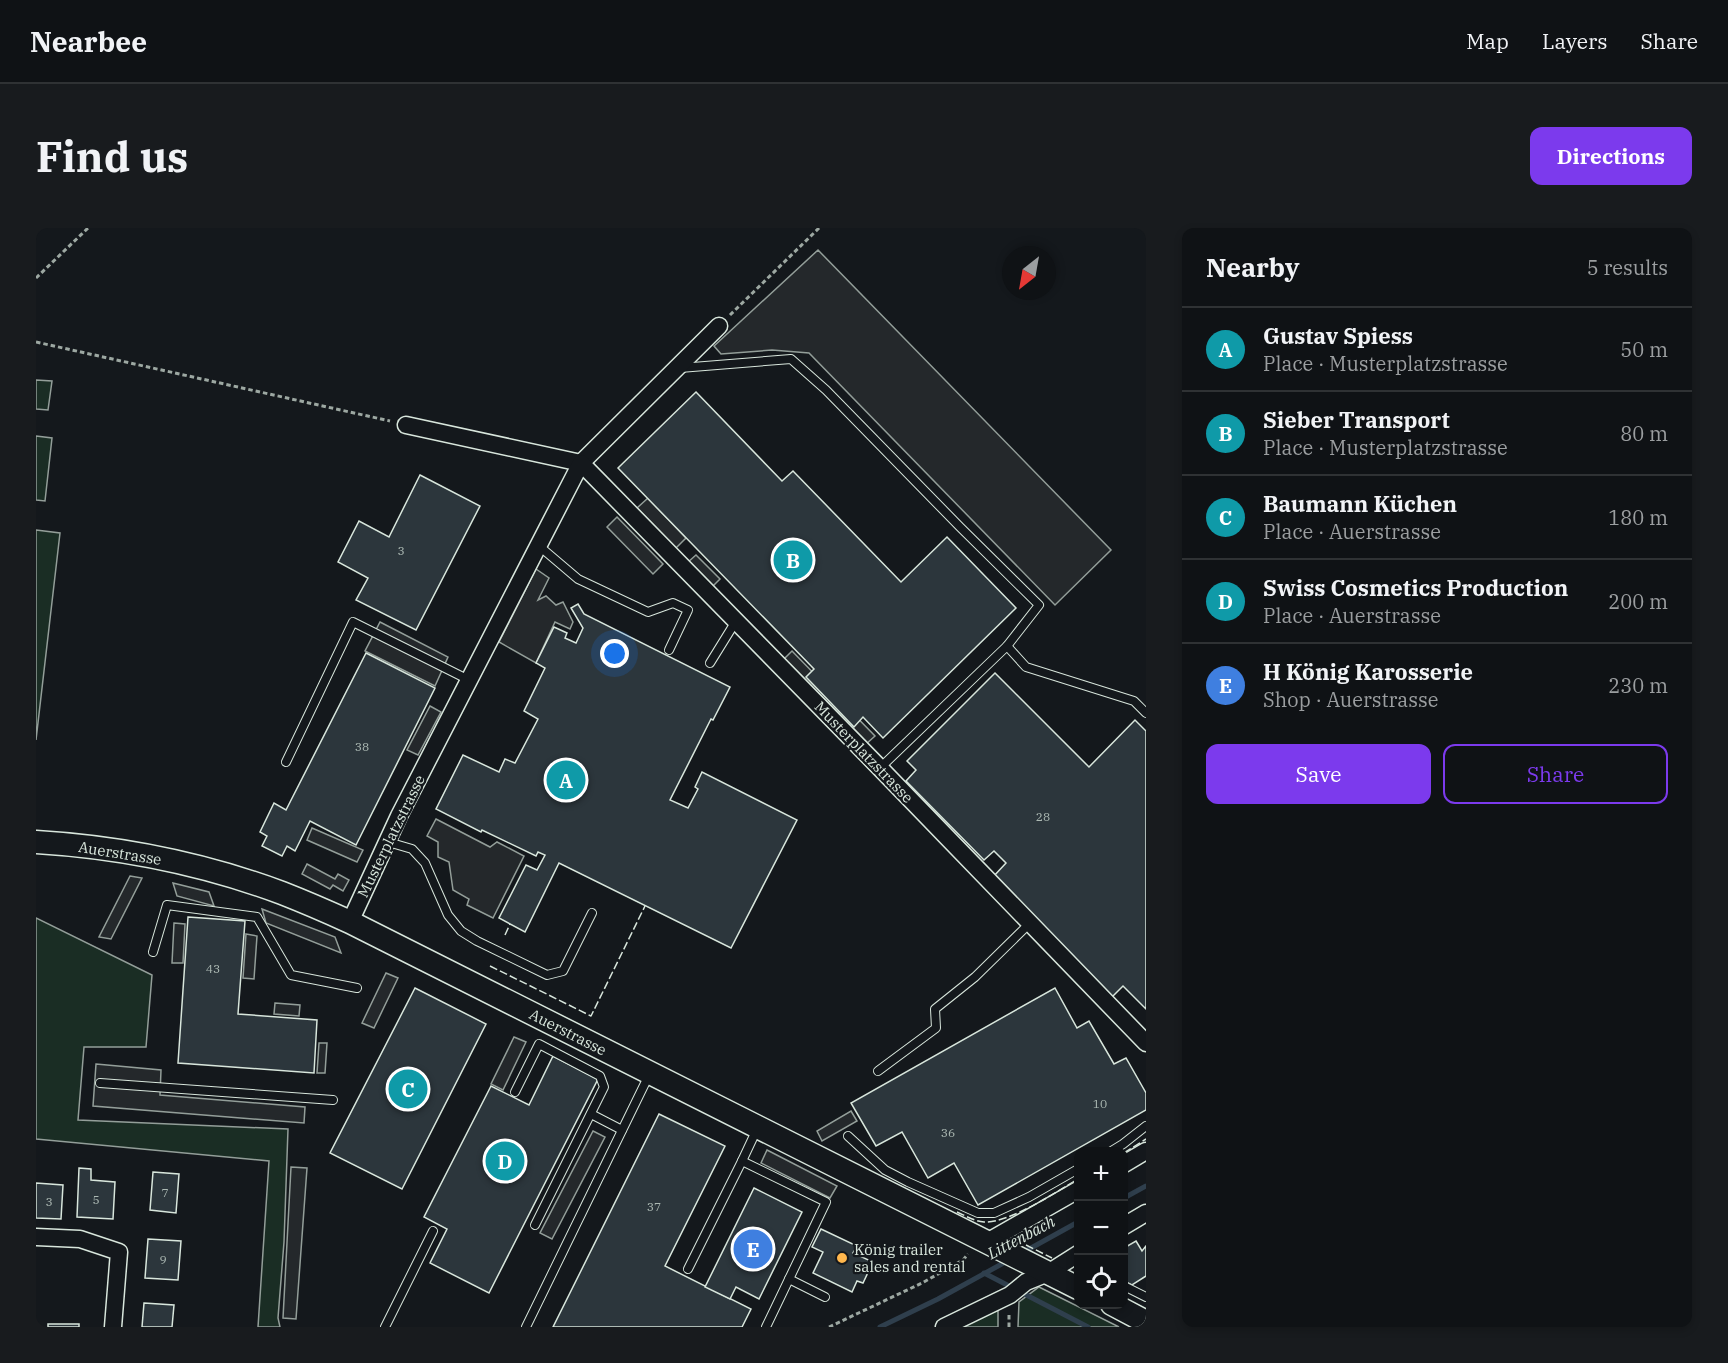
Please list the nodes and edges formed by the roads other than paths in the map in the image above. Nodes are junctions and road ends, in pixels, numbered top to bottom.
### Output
1 (719, 326) road end
2 (676, 369) junction
3 (406, 424) road end
4 (581, 463) junction
5 (538, 545) junction
6 (736, 621) junction
7 (1007, 646) junction
8 (669, 650) dead end
9 (710, 663) dead end
10 (469, 680) junction
11 (1146, 713) edge
12 (286, 762) dead end
13 (880, 768) junction
14 (36, 842) edge
15 (387, 842) junction
16 (592, 913) dead end
17 (350, 922) junction
18 (1030, 923) junction
19 (153, 952) dead end
20 (357, 988) dead end
21 (1146, 1043) edge
22 (878, 1071) dead end
23 (650, 1073) junction
24 (100, 1083) dead end
25 (514, 1092) dead end
26 (333, 1100) dead end
27 (591, 1114) junction
28 (1146, 1126) edge
29 (758, 1127) junction
30 (622, 1130) junction
31 (848, 1136) dead end
32 (1118, 1147) edge
33 (1146, 1151) edge
34 (742, 1161) junction
35 (1128, 1162) edge
36 (1074, 1171) edge
37 (896, 1186) junction
38 (1074, 1193) edge
39 (1145, 1215) edge
40 (535, 1225) dead end
41 (1128, 1225) edge
42 (433, 1231) dead end
43 (36, 1237) edge
44 (995, 1246) junction
45 (1076, 1255) edge
46 (688, 1269) dead end
47 (1035, 1273) junction
48 (789, 1279) junction
49 (1074, 1287) edge
50 (1128, 1288) edge
51 (825, 1297) dead end
52 (1146, 1298) edge
53 (1120, 1309) edge
54 (1146, 1322) edge
55 (113, 1327) edge
56 (385, 1327) edge
57 (526, 1327) edge
58 (766, 1327) edge
59 (944, 1327) edge

1 - 2 street
2 - 4 street
2 - 7 lane
3 - 4 street
4 - 5 street, Musterplatzstrasse
4 - 6 street, Musterplatzstrasse
5 - 8 lane
5 - 10 street, Musterplatzstrasse
6 - 9 lane
6 - 13 street, Musterplatzstrasse
7 - 11 lane
7 - 13 lane
10 - 12 lane
10 - 15 street, Musterplatzstrasse
13 - 18 street, Musterplatzstrasse
14 - 17 main road, Auerstrasse
15 - 16 lane
15 - 17 street, Musterplatzstrasse
17 - 23 main road, Auerstrasse
18 - 21 street, Musterplatzstrasse
18 - 22 lane
19 - 20 lane
23 - 29 main road, Auerstrasse
23 - 30 lane
24 - 26 lane
25 - 27 lane
27 - 30 lane
27 - 40 lane
28 - 32 lane
29 - 34 lane
29 - 37 main road, Auerstrasse
30 - 57 lane
31 - 37 lane
33 - 35 street
34 - 46 lane
34 - 48 lane
36 - 37 lane
37 - 44 main road, Auerstrasse
38 - 44 street
39 - 41 street
42 - 56 lane
43 - 55 street
44 - 47 main road, Auerstrasse
45 - 47 street
47 - 49 main road, Auerstrasse
47 - 59 street
48 - 51 lane
48 - 58 lane
50 - 52 lane
53 - 54 main road

